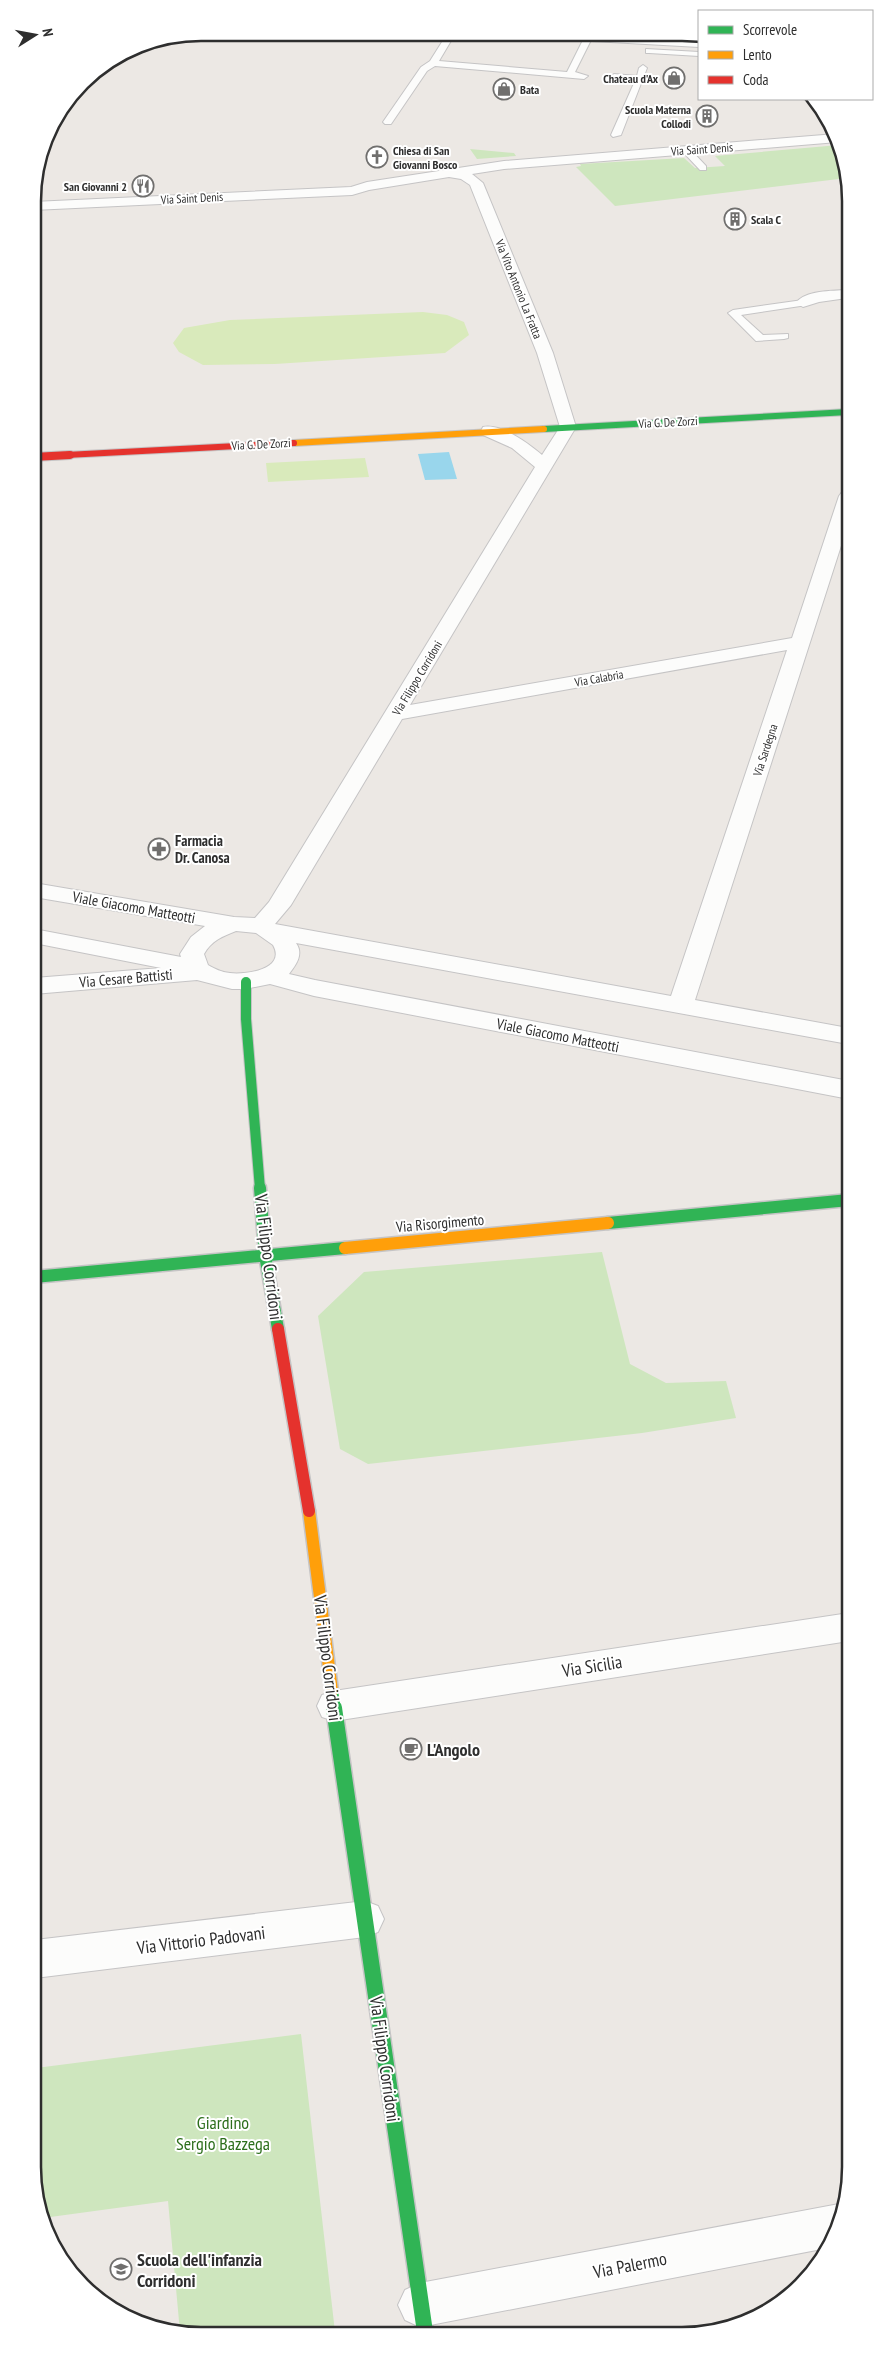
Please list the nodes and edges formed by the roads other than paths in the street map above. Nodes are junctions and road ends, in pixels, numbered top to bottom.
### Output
1 (447, 41) edge
2 (587, 41) edge
3 (654, 41) edge
4 (698, 44) edge
5 (698, 54) edge
6 (433, 63) junction
7 (570, 75) junction
8 (584, 76) dead end
9 (614, 77) dead end
10 (640, 79) junction
11 (388, 122) dead end
12 (616, 135) dead end
13 (828, 139) edge
14 (686, 150) junction
15 (703, 168) dead end
16 (446, 173) junction
17 (476, 183) junction
18 (460, 187) dead end
19 (426, 190) dead end
20 (352, 191) junction
21 (42, 206) edge
22 (842, 295) edge
23 (803, 303) joint
24 (784, 336) dead end
25 (842, 413) edge
26 (568, 427) junction
27 (489, 431) junction
28 (42, 456) edge
29 (544, 466) junction
30 (842, 515) edge
31 (801, 642) junction
32 (396, 714) junction
33 (42, 891) edge
34 (234, 924) junction
35 (269, 929) junction
36 (42, 937) edge
37 (71, 943) junction
38 (198, 969) junction
39 (258, 979) junction
40 (43, 986) edge
41 (681, 1004) junction
42 (842, 1035) edge
43 (842, 1089) edge
44 (841, 1201) edge
45 (265, 1255) junction
46 (41, 1276) edge
47 (841, 1628) edge
48 (334, 1706) junction
49 (366, 1919) junction
50 (41, 1958) edge
51 (830, 2227) edge
52 (423, 2319) edge

1 - 6 lane
2 - 7 lane
3 - 4 street
3 - 5 lane
3 - 10 lane
6 - 7 lane
6 - 11 lane
7 - 8 lane
9 - 10 lane
10 - 12 lane
13 - 14 street, Via Saint Denis
14 - 15 lane
14 - 16 street, Via Saint Denis
16 - 17 street
16 - 20 street, Via Saint Denis
17 - 18 street
17 - 26 street, Via Vito Antonio La Fratta
19 - 20 street
20 - 21 street, Via Saint Denis
22 - 23 street
23 - 24 lane
25 - 26 street, Via G. De Zorzi
26 - 27 street, Via G. De Zorzi
26 - 29 street, Via Filippo Corridoni
27 - 28 street, Via G. De Zorzi
27 - 29 street, Via G. De Zorzi
29 - 32 street, Via Filippo Corridoni
30 - 31 street, Via Sardegna
31 - 32 street, Via Calabria
31 - 41 street, Via Sardegna
32 - 35 street, Via Filippo Corridoni
33 - 34 street, Viale Giacomo Matteotti
34 - 35 street
34 - 38 street
35 - 39 street
35 - 41 street
36 - 37 street
37 - 38 street
37 - 40 street, Via Cesare Battisti
38 - 39 street
38 - 40 street, Via Cesare Battisti
39 - 43 street, Viale Giacomo Matteotti
39 - 45 street, Via Filippo Corridoni
41 - 42 street
44 - 45 street, Via Risorgimento
45 - 46 street, Via Risorgimento
45 - 48 street, Via Filippo Corridoni
47 - 48 street, Via Sicilia
48 - 49 street, Via Filippo Corridoni
49 - 50 street, Via Vittorio Padovani
49 - 52 street, Via Filippo Corridoni
51 - 52 street, Via Palermo

